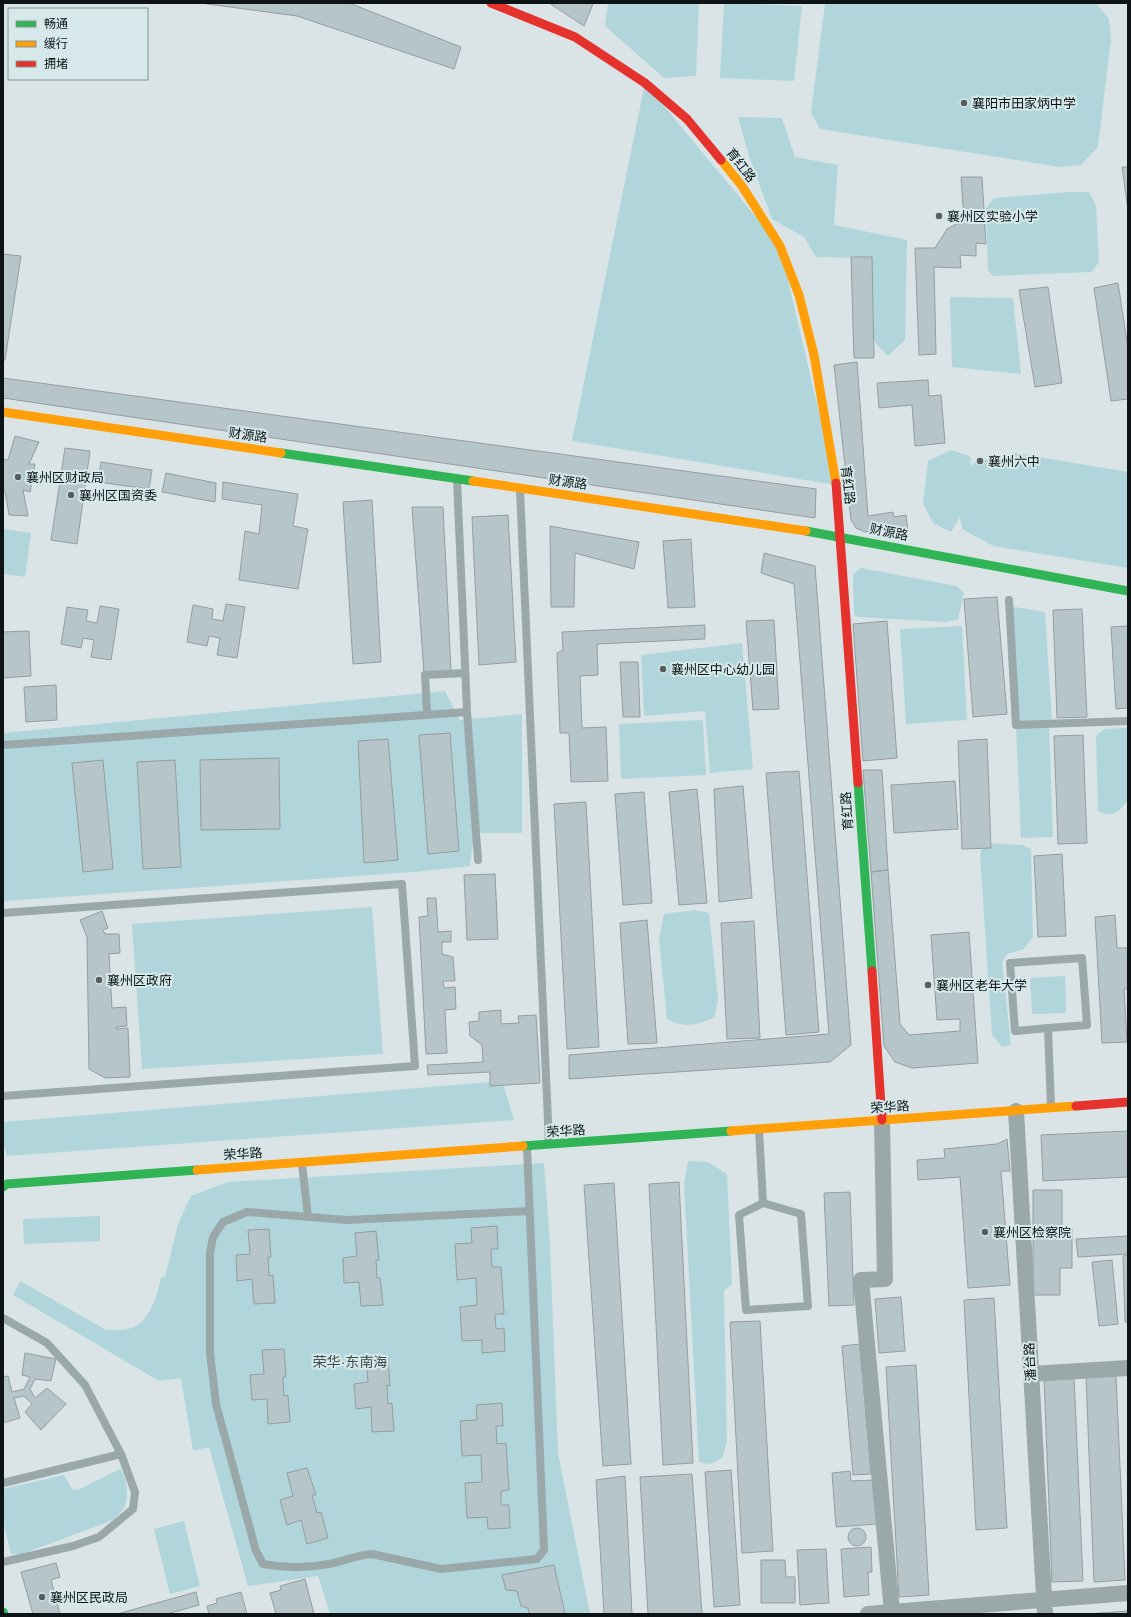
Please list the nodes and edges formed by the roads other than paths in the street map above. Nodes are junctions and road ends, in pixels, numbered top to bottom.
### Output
1 (491, 3) edge
2 (3, 412) edge
3 (457, 479) junction
4 (520, 488) junction
5 (841, 536) junction
6 (1128, 591) edge
7 (1009, 600) dead end
8 (465, 673) junction
9 (467, 712) junction
10 (427, 714) junction
11 (1128, 720) edge
12 (3, 745) edge
13 (478, 860) dead end
14 (3, 913) edge
15 (1048, 1028) junction
16 (3, 1096) edge
17 (1128, 1102) edge
18 (1051, 1108) junction
19 (1016, 1111) junction
20 (882, 1120) junction
21 (759, 1129) junction
22 (549, 1145) junction
23 (527, 1146) junction
24 (302, 1163) junction
25 (4, 1185) edge
26 (763, 1203) junction
27 (529, 1211) junction
28 (308, 1217) junction
29 (3, 1318) edge
30 (1128, 1368) edge
31 (1031, 1374) junction
32 (121, 1454) junction
33 (3, 1483) edge
34 (3, 1562) edge
35 (1128, 1593) edge
36 (1044, 1606) edge
37 (892, 1613) edge
38 (868, 1614) edge

1 - 5 street, 育红路
2 - 3 street, 财源路
3 - 4 street, 财源路
3 - 8 lane
4 - 5 street, 财源路
4 - 22 lane
5 - 6 street, 财源路
5 - 20 street, 育红路
7 - 11 lane
8 - 9 lane
8 - 10 lane
9 - 10 lane
9 - 13 lane
10 - 12 lane
14 - 16 lane
15 - 15 lane
15 - 18 lane
17 - 18 street, 荣华路
18 - 19 street, 荣华路
19 - 20 street, 荣华路
19 - 31 street, 潘台路
20 - 21 street, 荣华路
20 - 37 street
21 - 22 street, 荣华路
21 - 26 lane
22 - 23 street, 荣华路
23 - 24 street, 荣华路
23 - 27 lane
24 - 25 street, 荣华路
24 - 28 lane
26 - 26 lane
27 - 28 lane
27 - 28 lane
29 - 32 lane
30 - 31 street
31 - 36 street, 潘台路
32 - 33 lane
32 - 34 lane
35 - 36 street
36 - 37 street
37 - 38 street

